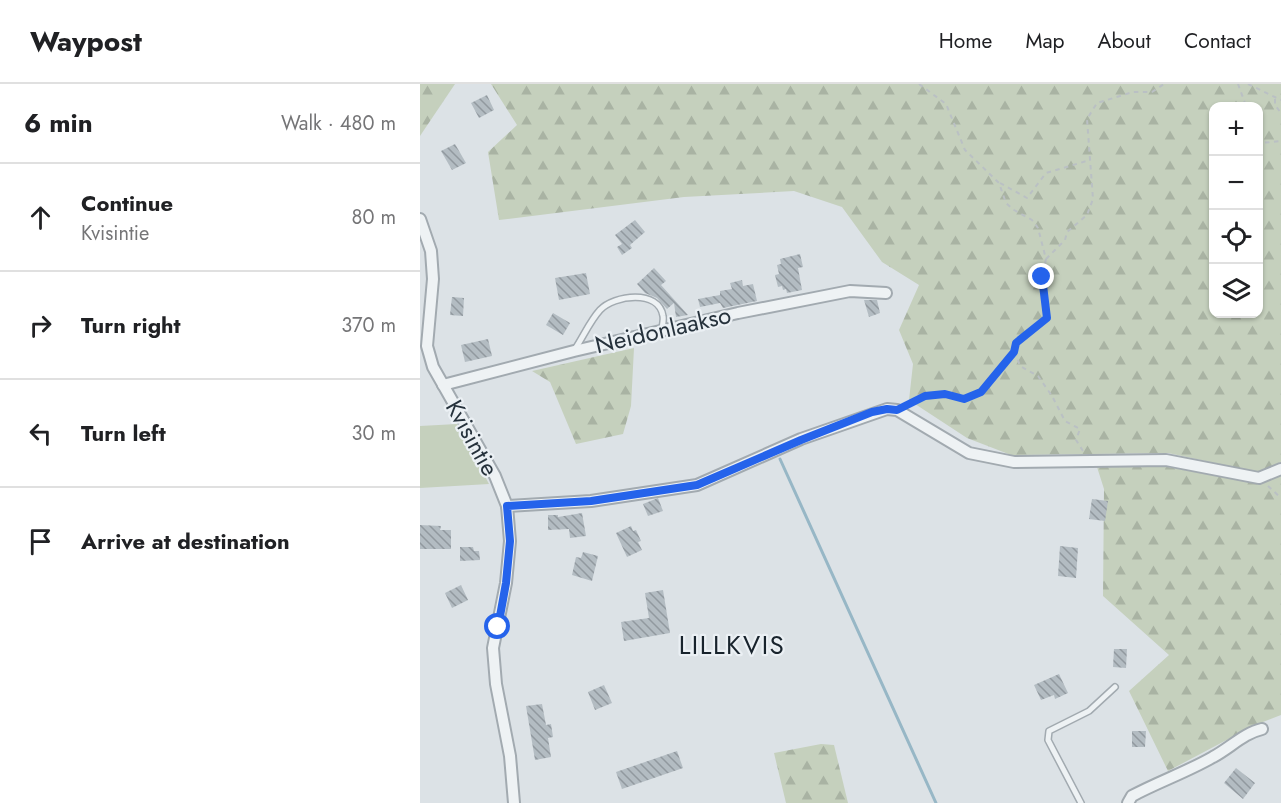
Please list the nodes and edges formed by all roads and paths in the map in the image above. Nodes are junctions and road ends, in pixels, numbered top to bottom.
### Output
1 (919, 84) edge
2 (1164, 84) edge
3 (1238, 84) edge
4 (1248, 84) edge
5 (1275, 98) junction
6 (1281, 100) edge
7 (1245, 102) edge
8 (1281, 113) edge
9 (1281, 141) edge
10 (1263, 143) edge
11 (1090, 160) junction
12 (999, 183) junction
13 (420, 219) edge
14 (1046, 259) junction
15 (886, 292) dead end
16 (662, 330) junction
17 (424, 346) edge
18 (574, 351) junction
19 (1014, 352) junction
20 (442, 385) junction
21 (897, 410) junction
22 (1089, 460) junction
23 (1281, 469) edge
24 (1259, 478) junction
25 (1281, 498) edge
26 (507, 506) junction
27 (1115, 687) dead end
28 (1262, 729) dead end
29 (514, 803) edge
30 (1081, 803) edge
31 (1128, 803) edge

1 - 12 path
2 - 11 path
3 - 7 path
4 - 5 path
5 - 6 path
5 - 8 path
9 - 10 path
11 - 12 path
11 - 14 path
12 - 14 path
13 - 17 street, Kvisintie
14 - 19 path
15 - 16 street, Neidonlaakso
16 - 18 street, Neidonlaakso
16 - 18 lane
17 - 20 street, Kvisintie
18 - 20 street, Neidonlaakso
19 - 21 path
19 - 22 path
20 - 26 street, Kvisintie
21 - 22 street
21 - 26 street
22 - 24 street
23 - 24 street
24 - 25 path
26 - 29 street, Kvisintie
27 - 30 lane
28 - 31 street

